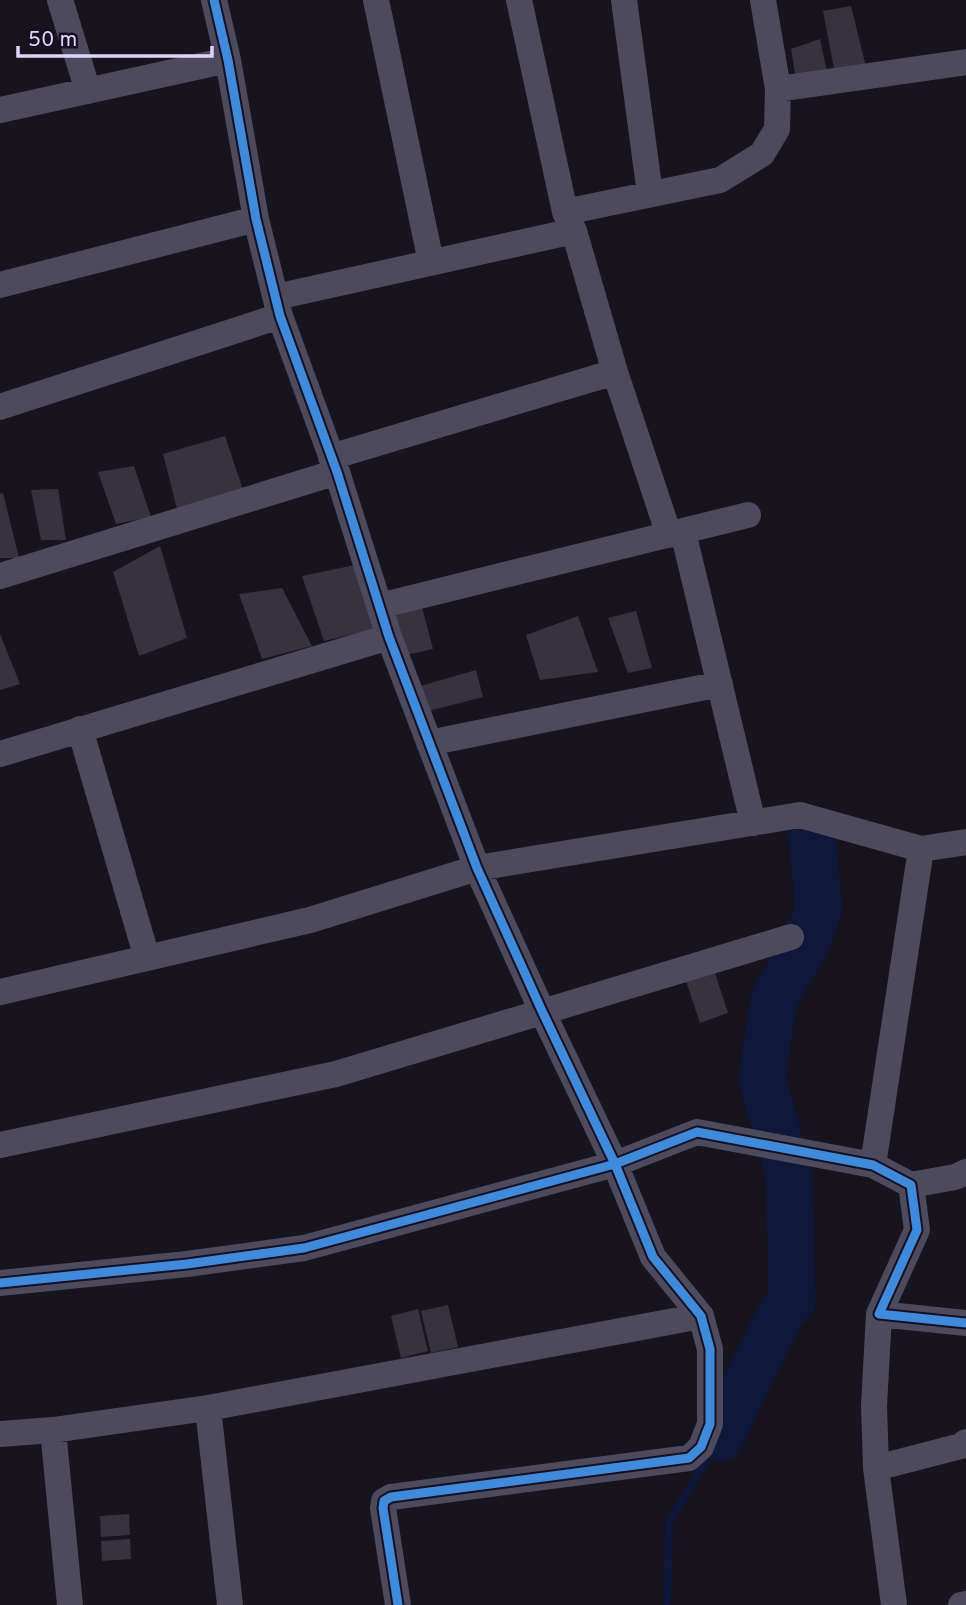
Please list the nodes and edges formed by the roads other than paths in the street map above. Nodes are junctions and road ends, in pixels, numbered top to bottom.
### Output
1 (60, 0) edge
2 (214, 0) edge
3 (376, 0) edge
4 (519, 0) edge
5 (624, 0) edge
6 (763, 0) edge
7 (228, 60) junction
8 (966, 62) edge
9 (778, 89) junction
10 (88, 91) junction
11 (0, 110) edge
12 (650, 194) junction
13 (256, 219) junction
14 (570, 221) junction
15 (431, 262) junction
16 (0, 285) edge
17 (278, 307) junction
18 (615, 372) junction
19 (0, 407) edge
20 (334, 465) junction
21 (748, 515) dead end
22 (676, 534) junction
23 (0, 576) edge
24 (379, 606) junction
25 (389, 637) junction
26 (720, 684) junction
27 (80, 729) junction
28 (429, 743) junction
29 (0, 754) edge
30 (753, 822) junction
31 (966, 842) edge
32 (921, 849) junction
33 (477, 868) junction
34 (791, 937) dead end
35 (147, 958) junction
36 (0, 992) edge
37 (542, 1011) junction
38 (0, 1145) edge
39 (615, 1164) junction
40 (872, 1165) junction
41 (966, 1172) edge
42 (911, 1185) junction
43 (0, 1283) edge
44 (879, 1314) junction
45 (701, 1316) junction
46 (966, 1322) edge
47 (208, 1408) junction
48 (53, 1430) junction
49 (0, 1434) edge
50 (966, 1442) edge
51 (876, 1468) junction
52 (70, 1605) edge
53 (230, 1605) edge
54 (398, 1605) edge
55 (894, 1605) edge

1 - 10 street
2 - 7 street
3 - 15 street
4 - 14 street
5 - 12 street
6 - 9 street
7 - 10 street
7 - 13 street
8 - 9 street
9 - 12 street
10 - 11 street
12 - 14 street
13 - 16 street
13 - 17 street
14 - 15 street
14 - 18 street
15 - 17 street
17 - 19 street
17 - 20 street
18 - 20 street
18 - 22 street
20 - 23 street
20 - 24 street
21 - 22 street
22 - 24 street
22 - 26 street
24 - 25 street
25 - 27 street
25 - 28 street
26 - 28 street
26 - 30 street
27 - 29 street
27 - 35 street
28 - 33 street
30 - 32 street
30 - 33 street
31 - 32 street
32 - 40 street
33 - 35 street
33 - 37 street
34 - 37 street
35 - 36 street
37 - 38 street
37 - 39 street
39 - 40 street
39 - 43 street
39 - 45 street
40 - 42 street
41 - 42 street
42 - 44 street
44 - 46 street
44 - 51 street
45 - 47 street
45 - 54 street
47 - 48 street
47 - 53 street
48 - 49 street
48 - 52 street
50 - 51 street
51 - 55 street

